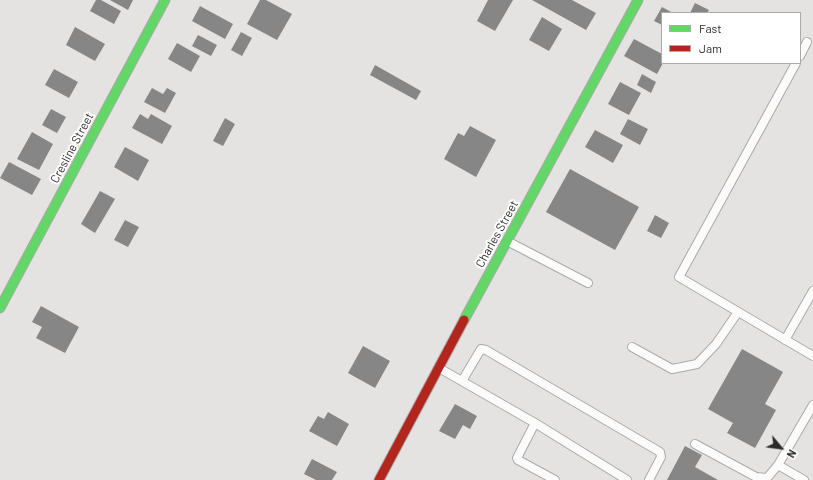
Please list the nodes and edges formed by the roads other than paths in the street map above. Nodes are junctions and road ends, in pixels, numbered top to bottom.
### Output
1 (165, 0) edge
2 (638, 0) edge
3 (807, 42) edge
4 (801, 54) edge
5 (795, 64) edge
6 (506, 240) junction
7 (588, 283) dead end
8 (813, 291) edge
9 (0, 308) edge
10 (738, 312) junction
11 (785, 340) junction
12 (632, 347) dead end
13 (813, 356) edge
14 (438, 367) junction
15 (462, 381) junction
16 (813, 405) edge
17 (535, 423) junction
18 (695, 444) dead end
19 (778, 465) junction
20 (378, 480) edge
21 (555, 480) edge
22 (627, 480) edge
23 (649, 480) edge
24 (804, 480) edge

1 - 9 street, Cresline Street
2 - 6 street, Charles Street
3 - 4 lane
5 - 10 lane
6 - 7 lane
6 - 14 street, Charles Street
8 - 11 lane
10 - 11 lane
10 - 12 lane
11 - 13 lane
14 - 15 lane
14 - 20 street, Charles Street
15 - 17 lane
15 - 23 lane
16 - 19 lane
17 - 21 lane
17 - 22 lane
18 - 19 lane
19 - 24 lane

